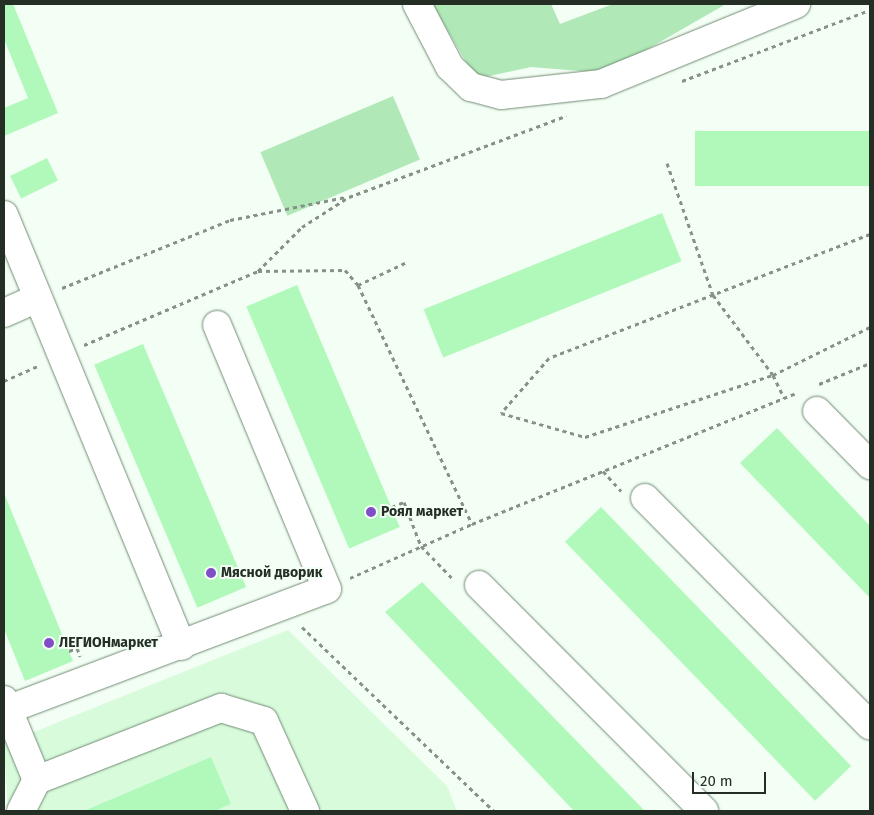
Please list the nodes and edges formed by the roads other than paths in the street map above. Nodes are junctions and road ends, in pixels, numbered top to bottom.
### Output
1 (418, 4) edge
2 (796, 4) edge
3 (4, 215) edge
4 (38, 298) junction
5 (4, 313) edge
6 (217, 326) dead end
7 (811, 396) road end
8 (870, 465) edge
9 (645, 498) dead end
10 (478, 585) dead end
11 (182, 646) junction
12 (5, 707) edge
13 (870, 725) edge
14 (36, 780) junction
15 (21, 811) edge
16 (305, 811) edge
17 (704, 811) edge

1 - 2 lane
3 - 4 lane
4 - 5 lane
4 - 11 lane
6 - 11 lane
7 - 8 lane
9 - 13 lane
10 - 17 lane
11 - 12 lane
12 - 14 lane
14 - 15 lane
14 - 16 lane

